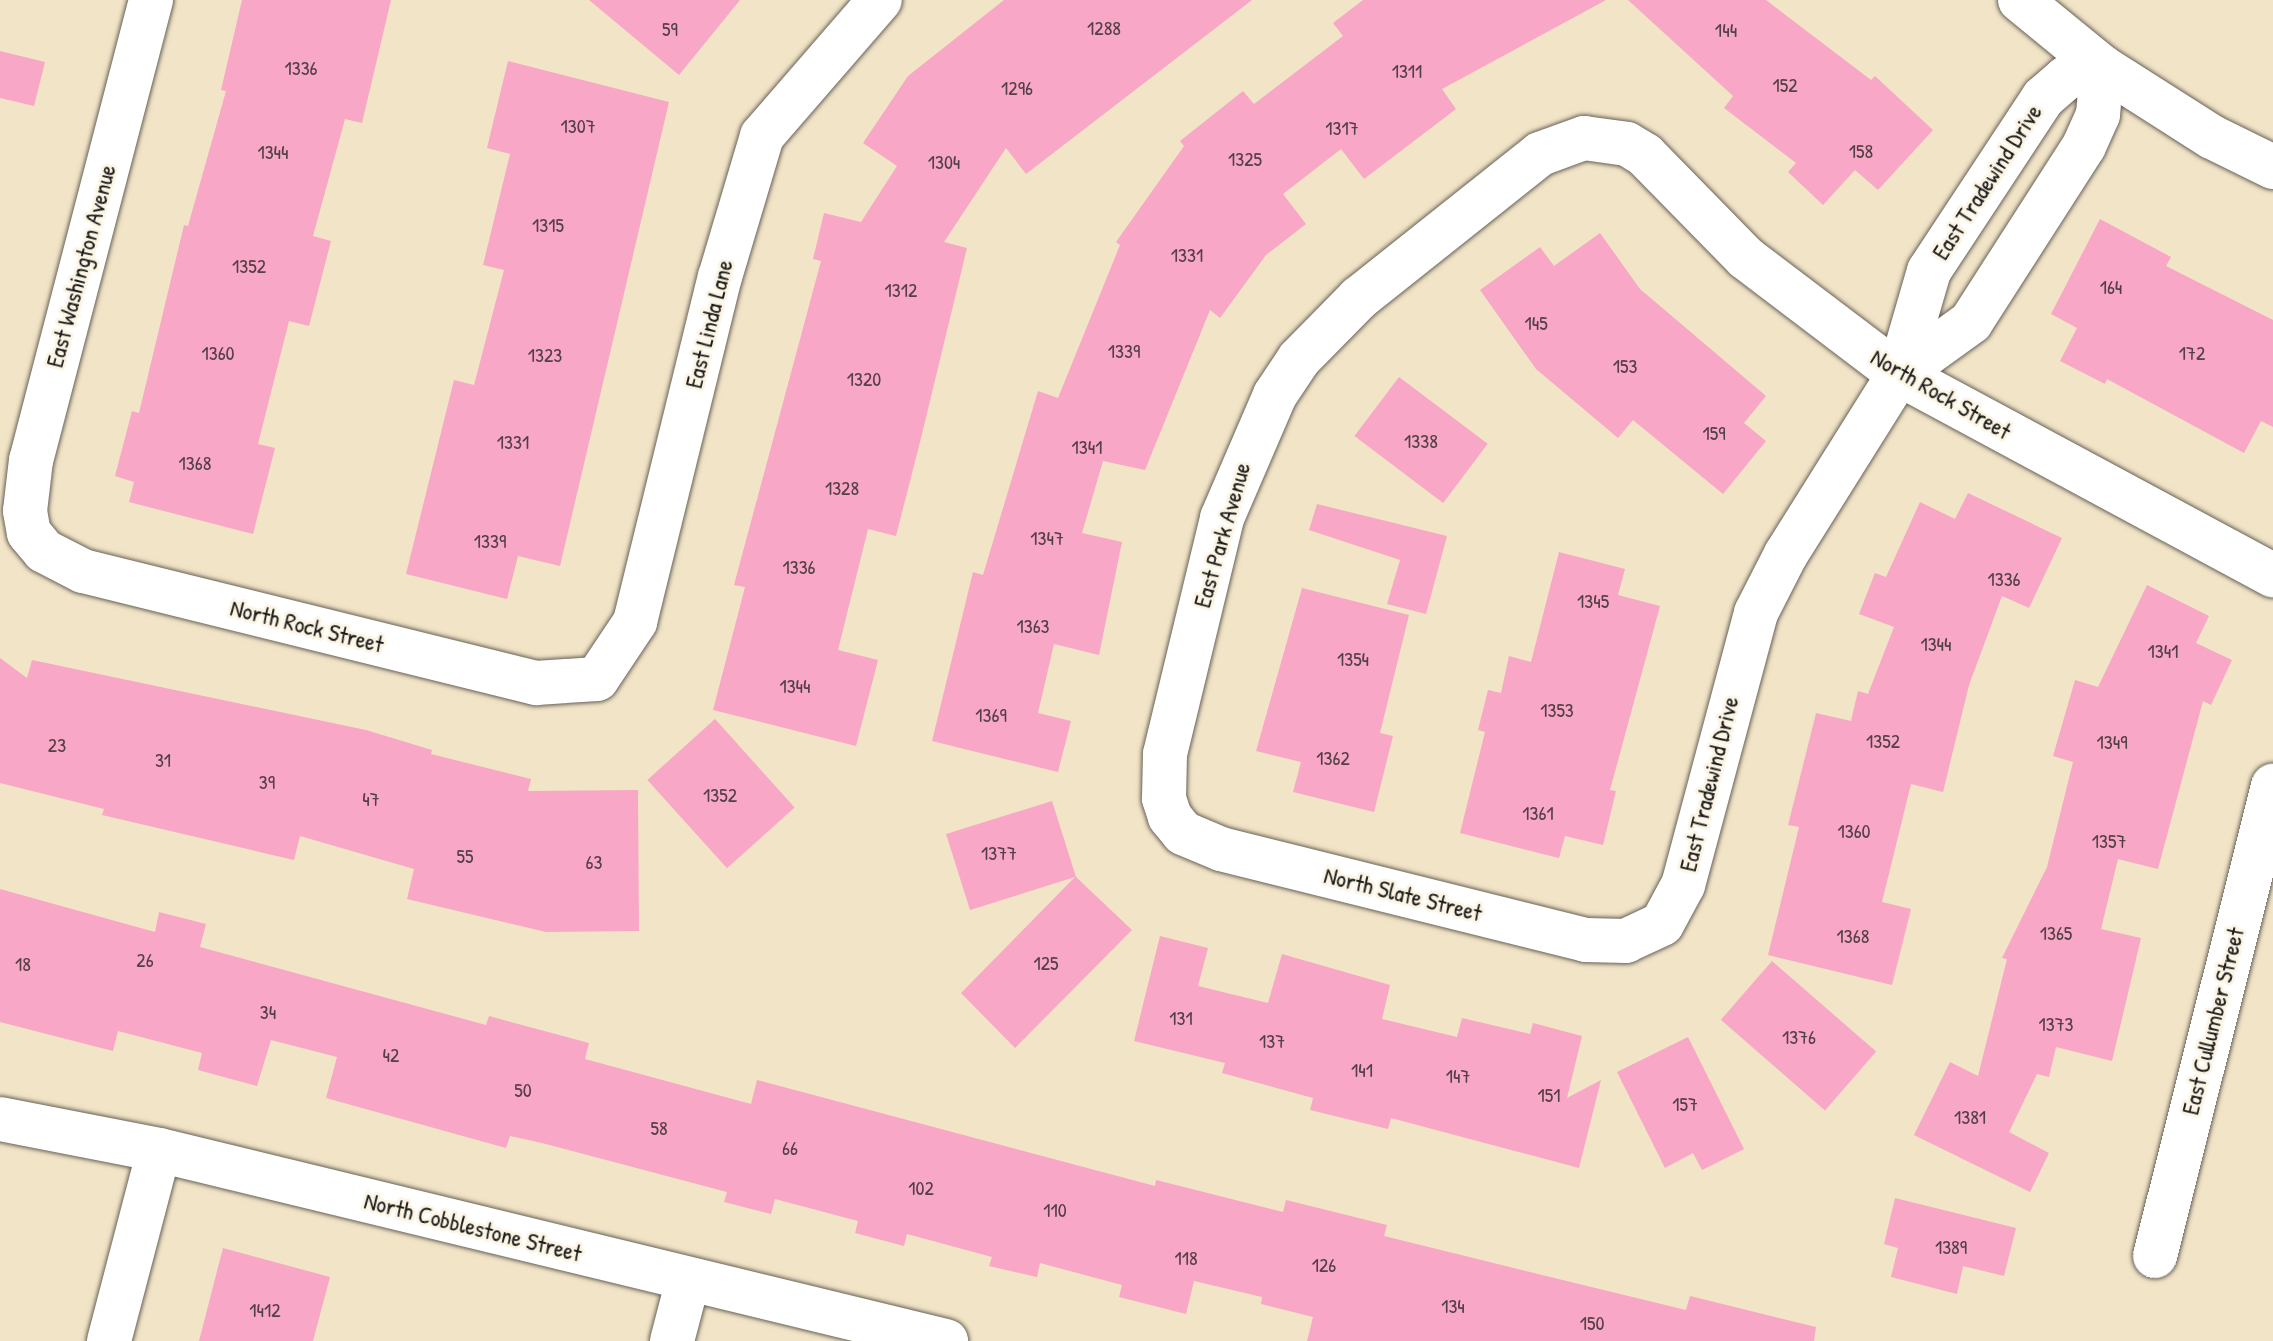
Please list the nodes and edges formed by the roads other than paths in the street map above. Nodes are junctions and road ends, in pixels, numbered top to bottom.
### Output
1 (151, 0) edge
2 (880, 0) edge
3 (2020, 0) edge
4 (2102, 67) junction
5 (1605, 138) joint
6 (2273, 167) edge
7 (1899, 374) junction
8 (29, 533) joint
9 (2273, 575) edge
10 (597, 679) joint
11 (2273, 786) edge
12 (1170, 817) joint
13 (1647, 935) joint
14 (0, 1119) edge
15 (159, 1150) junction
16 (2155, 1256) dead end
17 (688, 1280) junction
18 (109, 1341) edge
19 (672, 1341) edge
20 (946, 1341) edge

1 - 8 street, East Washington Avenue
2 - 10 street, East Linda Lane
3 - 4 street
4 - 6 street
4 - 7 street, East Tradewind Drive
4 - 7 street, East Tradewind Drive
5 - 7 street, North Rock Street
5 - 12 street, East Park Avenue
7 - 9 street, North Rock Street
7 - 13 street, East Tradewind Drive
8 - 10 street, North Rock Street
11 - 16 street, East Cullumber Street
12 - 13 street, North Slate Street
14 - 15 street, North Cobblestone Street
15 - 17 street, North Cobblestone Street
15 - 18 street
17 - 19 street
17 - 20 street, North Cobblestone Street

